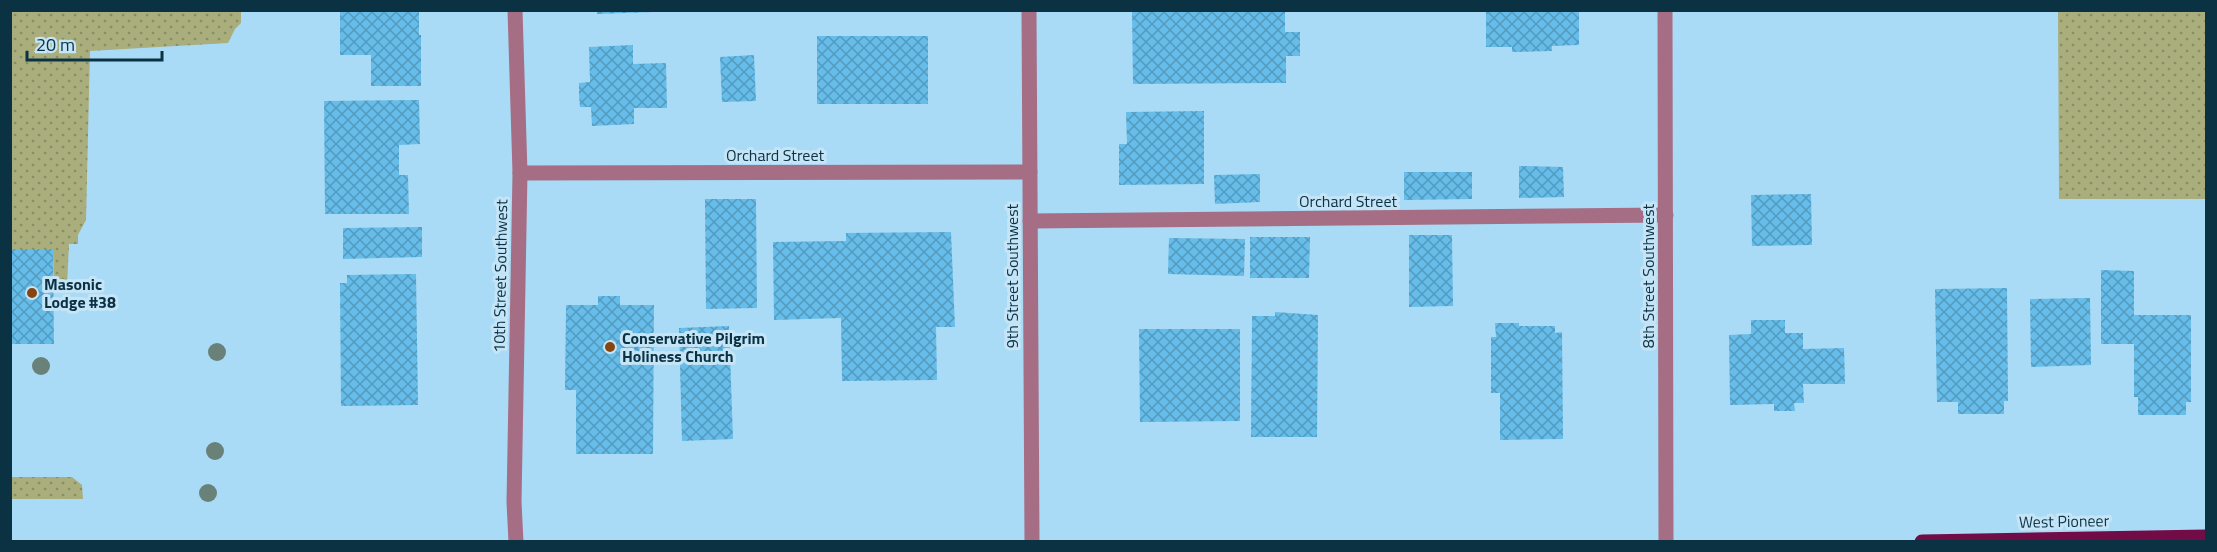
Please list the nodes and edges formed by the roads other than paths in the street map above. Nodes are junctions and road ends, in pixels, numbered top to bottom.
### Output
1 (515, 10) edge
2 (1029, 10) edge
3 (1665, 10) edge
4 (1030, 172) junction
5 (520, 173) junction
6 (1666, 215) junction
7 (1030, 221) junction
8 (2206, 537) edge
9 (516, 542) edge
10 (1032, 542) edge
11 (1666, 542) edge
12 (1922, 542) edge

1 - 5 street, 10th Street Southwest
2 - 4 street, 9th Street Southwest
3 - 6 street, 8th Street Southwest
4 - 5 street, Orchard Street
4 - 7 street, 9th Street Southwest
5 - 9 street, 10th Street Southwest
6 - 7 street, Orchard Street
6 - 11 street, 8th Street Southwest
7 - 10 street, 9th Street Southwest
8 - 12 main road, West Pioneer

